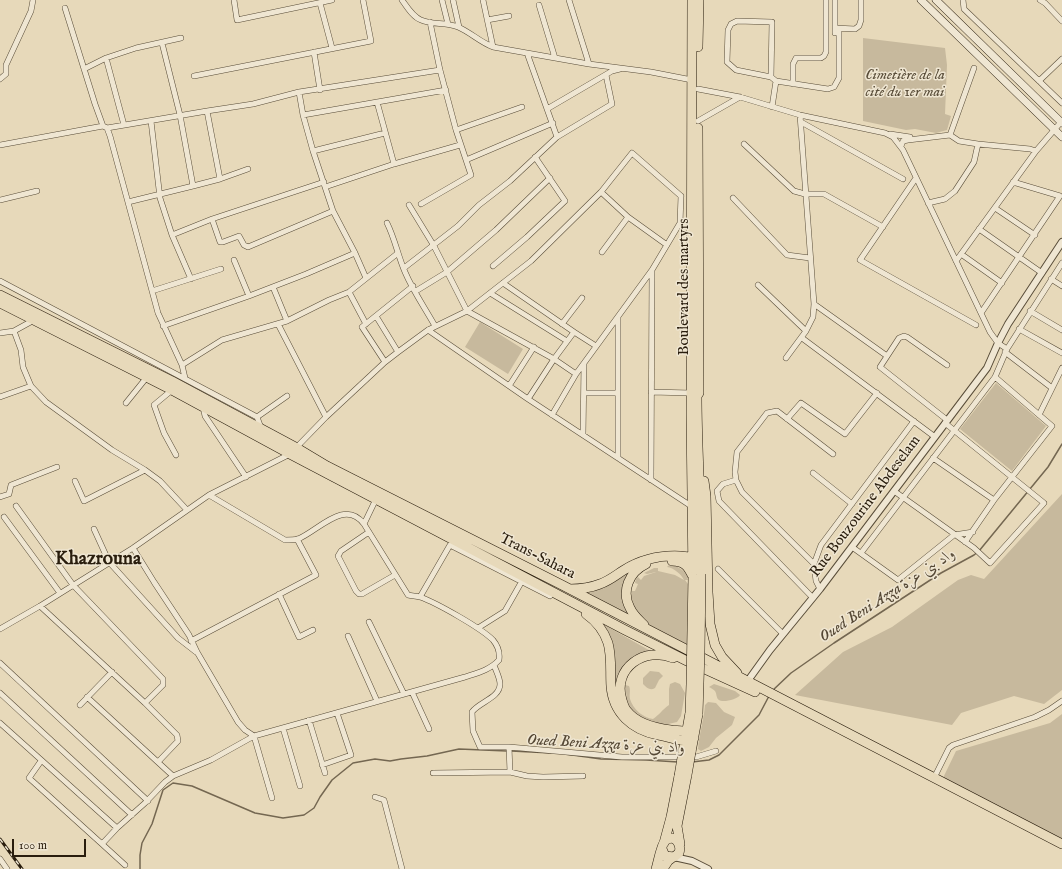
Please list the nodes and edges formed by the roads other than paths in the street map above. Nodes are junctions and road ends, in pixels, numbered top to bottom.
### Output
1 (33, 0) edge
2 (234, 0) edge
3 (332, 0) edge
4 (363, 0) edge
5 (402, 0) edge
6 (442, 0) edge
7 (453, 0) edge
8 (483, 0) edge
9 (570, 0) edge
10 (692, 0) edge
11 (699, 0) edge
12 (826, 0) edge
13 (835, 0) edge
14 (861, 0) edge
15 (920, 0) edge
16 (936, 0) edge
17 (963, 0) edge
18 (1040, 0) edge
19 (320, 3) junction
20 (944, 4) edge
21 (539, 5) dead end
22 (65, 8) dead end
23 (509, 16) dead end
24 (487, 20) junction
25 (1062, 21) edge
26 (430, 22) junction
27 (448, 24) junction
28 (459, 27) junction
29 (837, 31) junction
30 (826, 33) junction
31 (181, 38) dead end
32 (162, 43) junction
33 (493, 47) junction
34 (332, 48) junction
35 (314, 52) junction
36 (527, 53) junction
37 (106, 58) junction
38 (555, 58) junction
39 (1062, 58) edge
40 (589, 64) junction
41 (624, 68) junction
42 (974, 68) dead end
43 (84, 69) junction
44 (440, 70) junction
45 (606, 75) junction
46 (194, 76) dead end
47 (771, 77) junction
48 (0, 79) edge
49 (692, 80) junction
50 (776, 81) junction
51 (1039, 81) junction
52 (793, 84) junction
53 (698, 89) junction
54 (320, 90) junction
55 (446, 90) junction
56 (299, 92) junction
57 (740, 97) junction
58 (377, 102) junction
59 (1062, 103) edge
60 (522, 107) dead end
61 (772, 107) junction
62 (547, 109) junction
63 (207, 111) junction
64 (303, 115) junction
65 (800, 115) junction
66 (180, 116) junction
67 (151, 121) junction
68 (698, 122) junction
69 (800, 122) junction
70 (553, 123) junction
71 (1062, 123) edge
72 (124, 125) junction
73 (105, 127) junction
74 (456, 130) junction
75 (1054, 130) junction
76 (385, 133) junction
77 (885, 133) junction
78 (950, 135) junction
79 (558, 137) junction
80 (1062, 137) edge
81 (917, 138) junction
82 (744, 144) dead end
83 (978, 144) junction
84 (0, 145) edge
85 (460, 145) junction
86 (901, 146) junction
87 (313, 151) junction
88 (1036, 151) junction
89 (535, 157) junction
90 (466, 160) junction
91 (394, 164) junction
92 (248, 169) dead end
93 (550, 178) junction
94 (916, 178) junction
95 (220, 179) junction
96 (903, 179) dead end
97 (1013, 182) junction
98 (324, 184) junction
99 (193, 186) junction
100 (36, 191) dead end
101 (695, 191) junction
102 (601, 192) junction
103 (160, 194) junction
104 (805, 194) junction
105 (680, 196) junction
106 (733, 198) dead end
107 (0, 200) edge
108 (128, 202) junction
109 (928, 203) junction
110 (421, 204) dead end
111 (409, 205) dead end
112 (995, 208) junction
113 (333, 211) junction
114 (628, 216) junction
115 (212, 219) junction
116 (387, 223) dead end
117 (883, 227) junction
118 (979, 230) junction
119 (172, 235) junction
120 (1035, 235) junction
121 (1062, 242) edge
122 (667, 245) junction
123 (434, 246) junction
124 (355, 252) junction
125 (602, 252) dead end
126 (398, 253) junction
127 (961, 254) junction
128 (1019, 257) junction
129 (810, 258) junction
130 (234, 260) dead end
131 (956, 261) junction
132 (1062, 263) edge
133 (493, 266) dead end
134 (404, 268) junction
135 (221, 269) dead end
136 (652, 270) junction
137 (447, 272) junction
138 (1042, 273) junction
139 (366, 278) junction
140 (191, 279) junction
141 (1051, 279) junction
142 (0, 281) edge
143 (503, 283) junction
144 (1002, 283) junction
145 (758, 285) dead end
146 (413, 286) junction
147 (1062, 286) edge
148 (273, 287) junction
149 (152, 291) junction
150 (416, 291) junction
151 (349, 292) junction
152 (490, 293) junction
153 (0, 295) edge
154 (249, 296) junction
155 (582, 298) dead end
156 (0, 303) edge
157 (814, 304) junction
158 (467, 311) junction
159 (1030, 311) junction
160 (981, 314) junction
161 (376, 316) junction
162 (618, 318) junction
163 (34, 320) junction
164 (287, 321) junction
165 (278, 324) junction
166 (366, 324) junction
167 (562, 324) junction
168 (976, 325) dead end
169 (163, 326) junction
170 (435, 326) junction
171 (1019, 329) junction
172 (428, 330) junction
173 (1062, 330) edge
174 (14, 331) junction
175 (806, 331) junction
176 (574, 332) junction
177 (0, 333) edge
178 (802, 338) junction
179 (567, 341) junction
180 (998, 343) junction
181 (596, 346) junction
182 (534, 347) junction
183 (1006, 350) junction
184 (398, 352) junction
185 (1062, 353) edge
186 (887, 356) junction
187 (786, 358) dead end
188 (554, 359) junction
189 (385, 362) junction
190 (584, 364) junction
191 (182, 365) junction
192 (947, 365) dead end
193 (1062, 368) edge
194 (576, 374) junction
195 (147, 377) junction
196 (995, 377) junction
197 (184, 378) junction
198 (32, 386) junction
199 (509, 386) junction
200 (1052, 388) junction
201 (172, 390) junction
202 (651, 392) junction
203 (584, 393) junction
204 (618, 393) junction
205 (691, 393) junction
206 (877, 393) junction
207 (287, 396) dead end
208 (0, 397) edge
209 (528, 400) junction
210 (126, 403) dead end
211 (203, 407) junction
212 (552, 415) junction
213 (1039, 415) junction
214 (257, 417) junction
215 (326, 417) junction
216 (787, 419) junction
217 (914, 421) junction
218 (946, 421) junction
219 (260, 428) junction
220 (954, 430) junction
221 (583, 435) junction
222 (935, 437) junction
223 (293, 451) junction
224 (833, 454) dead end
225 (176, 455) dead end
226 (699, 456) junction
227 (618, 458) junction
228 (933, 458) junction
229 (57, 467) dead end
230 (145, 470) junction
231 (813, 473) dead end
232 (1012, 476) junction
233 (246, 477) junction
234 (651, 480) junction
235 (736, 480) junction
236 (75, 481) dead end
237 (894, 491) junction
238 (209, 495) junction
239 (0, 497) edge
240 (903, 498) junction
241 (376, 499) junction
242 (994, 500) junction
243 (852, 504) junction
244 (16, 506) dead end
245 (692, 506) junction
246 (186, 510) junction
247 (4, 517) dead end
248 (364, 524) junction
249 (94, 529) dead end
250 (368, 532) junction
251 (973, 532) junction
252 (954, 535) junction
253 (297, 539) junction
254 (693, 539) junction
255 (965, 542) junction
256 (852, 547) junction
257 (133, 548) junction
258 (860, 553) junction
259 (680, 559) junction
260 (696, 559) junction
261 (109, 562) junction
262 (814, 564) junction
263 (718, 569) dead end
264 (395, 575) junction
265 (697, 576) junction
266 (522, 581) junction
267 (73, 585) junction
268 (570, 589) junction
269 (820, 589) junction
270 (60, 593) junction
271 (279, 594) junction
272 (420, 597) junction
273 (562, 597) junction
274 (812, 598) junction
275 (40, 606) junction
276 (369, 622) dead end
277 (478, 628) junction
278 (0, 629) edge
279 (313, 630) dead end
280 (652, 632) junction
281 (783, 634) junction
282 (348, 636) dead end
283 (191, 641) junction
284 (197, 652) junction
285 (688, 661) junction
286 (0, 663) edge
287 (494, 665) junction
288 (112, 672) junction
289 (744, 680) junction
290 (412, 692) junction
291 (0, 693) edge
292 (762, 693) junction
293 (404, 694) junction
294 (87, 697) junction
295 (776, 699) junction
296 (1062, 700) edge
297 (377, 701) junction
298 (146, 703) junction
299 (80, 705) dead end
300 (337, 713) junction
301 (694, 714) junction
302 (309, 720) junction
303 (0, 723) edge
304 (283, 728) junction
305 (429, 729) dead end
306 (670, 730) junction
307 (254, 736) junction
308 (688, 737) junction
309 (509, 747) junction
310 (716, 751) dead end
311 (42, 761) junction
312 (158, 762) junction
313 (322, 765) junction
314 (510, 772) junction
315 (325, 773) dead end
316 (433, 773) dead end
317 (683, 775) junction
318 (173, 776) junction
319 (583, 776) dead end
320 (934, 778) junction
321 (300, 786) dead end
322 (375, 797) dead end
323 (272, 798) dead end
324 (148, 801) junction
325 (132, 815) junction
326 (117, 828) junction
327 (102, 844) junction
328 (1062, 844) edge
329 (680, 845) junction
330 (663, 846) junction
331 (1062, 850) edge
332 (673, 857) junction
333 (0, 859) edge
334 (692, 861) junction
335 (125, 865) dead end
336 (7, 869) edge
337 (402, 869) edge
338 (656, 869) edge
339 (663, 869) edge
340 (708, 869) edge

1 - 48 street
2 - 19 street
3 - 19 street
4 - 34 street
5 - 26 street
6 - 27 street
7 - 28 street
8 - 24 street
9 - 40 street
10 - 49 highway, Boulevard des martyrs
11 - 53 highway, Boulevard des martyrs
12 - 30 street
13 - 29 street
14 - 29 street
15 - 75 main road
16 - 20 main road
17 - 51 street
18 - 25 street
19 - 34 street
20 - 71 main road
21 - 38 street
22 - 43 street
23 - 24 street
24 - 33 street
26 - 27 street
26 - 44 street
27 - 28 street
28 - 33 street
29 - 30 street
29 - 52 street
30 - 52 street
31 - 32 street
32 - 37 street
32 - 66 street
33 - 36 street
34 - 35 street
35 - 46 street
35 - 54 street
36 - 38 street
36 - 62 street
37 - 43 street
37 - 72 street
38 - 40 street
39 - 51 street
40 - 41 street
41 - 45 street
41 - 49 street
42 - 78 street
43 - 73 street
44 - 54 street
44 - 55 street
45 - 62 street
45 - 79 street
47 - 47 street
47 - 50 street
49 - 101 highway, Boulevard des martyrs
50 - 52 street
50 - 61 street
51 - 59 street
53 - 57 street
53 - 68 highway, Boulevard des martyrs
54 - 56 street
55 - 58 street
55 - 74 street
56 - 63 street
56 - 64 street
57 - 61 street
57 - 68 street
58 - 64 street
58 - 76 street
60 - 74 street
61 - 65 street
62 - 70 street
63 - 66 street
63 - 95 street
64 - 87 street
65 - 69 street
65 - 77 street
66 - 67 street
66 - 99 street
67 - 72 street
67 - 103 street
68 - 101 highway, Boulevard des martyrs
69 - 96 street
69 - 104 street
70 - 79 street
70 - 90 street
71 - 75 street
72 - 73 street
73 - 84 street
73 - 108 street
74 - 85 street
75 - 80 main road
75 - 88 street
76 - 87 street
76 - 91 street
77 - 81 street
77 - 86 street
78 - 81 street
78 - 83 street
79 - 89 street
81 - 86 street
82 - 104 street
83 - 88 street
83 - 109 street
85 - 90 street
85 - 91 street
86 - 94 street
87 - 98 street
88 - 97 street
89 - 93 street
89 - 123 street
90 - 110 street
91 - 98 street
92 - 95 street
93 - 133 street
93 - 137 street
94 - 109 street
94 - 117 street
95 - 99 street
97 - 112 street
97 - 120 street
98 - 113 street
98 - 115 street
99 - 103 street
100 - 107 street
101 - 105 street
101 - 205 highway, Boulevard des martyrs
101 - 226 highway, Boulevard des martyrs
102 - 105 street
102 - 114 street
102 - 143 street
103 - 108 street
103 - 119 street
104 - 117 street
104 - 129 street
105 - 122 street
106 - 129 street
108 - 149 street
109 - 131 street
111 - 123 street
112 - 118 street
112 - 120 street
113 - 115 street
113 - 124 street
114 - 122 street
114 - 125 street
115 - 119 street
116 - 126 street
117 - 168 street
118 - 127 street
118 - 128 street
119 - 140 street
120 - 128 street
121 - 138 street, Rue Bouzourine Abdeselam
122 - 136 street
123 - 134 street
123 - 137 street
124 - 139 street
124 - 148 street
126 - 134 street
126 - 139 street
127 - 131 street
127 - 144 street
128 - 138 street
128 - 144 street
129 - 157 street
130 - 154 street
131 - 160 street
132 - 141 street
134 - 146 street
135 - 140 street
136 - 162 street
136 - 202 street
137 - 150 street
137 - 158 street
138 - 180 street, Rue Bouzourine Abdeselam
139 - 151 street
140 - 149 street
141 - 147 street
141 - 159 street
142 - 197 street
143 - 152 street
143 - 167 street
144 - 160 street
145 - 175 street
146 - 150 street
146 - 161 street
148 - 154 street
148 - 164 street
149 - 169 street
150 - 170 street
151 - 164 street
151 - 166 street
152 - 158 street
152 - 179 street
153 - 219 highway
154 - 169 street
155 - 167 street
156 - 163 highway
157 - 175 street
157 - 186 street
158 - 170 street
158 - 182 street
159 - 171 street
159 - 173 street
160 - 180 street
161 - 166 street
161 - 184 street
162 - 181 street
162 - 204 street
163 - 174 street
163 - 195 highway
164 - 165 street
165 - 191 street
165 - 215 street
166 - 189 street
167 - 176 street
169 - 191 street
170 - 172 street
171 - 183 street
171 - 185 street
172 - 184 street
172 - 199 street
174 - 177 street
174 - 198 street
175 - 178 street
176 - 179 street
176 - 181 street
178 - 187 street
178 - 206 street
179 - 188 street
180 - 183 street
180 - 218 street, Rue Bouzourine Abdeselam
181 - 190 street
182 - 188 street
182 - 199 street
183 - 196 street
183 - 200 street
184 - 189 street
186 - 192 street
186 - 218 street
188 - 194 street
188 - 209 street
189 - 215 street
190 - 194 street
190 - 203 street
191 - 197 street
193 - 200 street
194 - 212 street
195 - 201 highway
195 - 210 street
196 - 213 street
196 - 220 street
197 - 214 street
198 - 208 street
198 - 230 street
199 - 209 street
200 - 213 street
201 - 211 highway
201 - 225 street
202 - 205 street
202 - 234 street
203 - 204 street
203 - 221 street
204 - 227 street
205 - 245 highway, Boulevard des martyrs
206 - 216 street
206 - 217 street
207 - 214 street
209 - 212 street
211 - 223 highway
211 - 233 street
212 - 221 street
213 - 232 street
214 - 219 street
215 - 223 street
216 - 224 street
216 - 235 street
217 - 222 street
217 - 243 street
218 - 220 street
218 - 222 street, Rue Bouzourine Abdeselam
219 - 223 highway
220 - 228 street
220 - 232 street
221 - 227 street
222 - 237 street, Rue Bouzourine Abdeselam
223 - 233 street
223 - 241 highway
223 - 268 highway, Trans-Sahara
226 - 260 highway, Boulevard des martyrs
226 - 289 highway
227 - 234 street
228 - 240 street
228 - 242 street
229 - 239 street
230 - 236 street
230 - 246 street
231 - 243 street
232 - 242 street
232 - 255 street
233 - 238 street
234 - 245 street
235 - 262 street
235 - 274 street
237 - 240 street
237 - 256 street, Rue Bouzourine Abdeselam
238 - 246 street
238 - 253 street
240 - 252 street
240 - 258 street
241 - 248 street
241 - 273 highway
242 - 251 street
243 - 262 street
244 - 267 street
245 - 254 highway, Boulevard des martyrs
246 - 257 street
247 - 270 street
248 - 250 street
248 - 253 street
249 - 261 street
250 - 264 street
250 - 264 street
251 - 252 street
251 - 255 street
252 - 255 street
252 - 258 street
253 - 271 street
254 - 259 highway
254 - 260 highway, Boulevard des martyrs
256 - 258 street
256 - 269 street, Rue Bouzourine Abdeselam
257 - 261 street
257 - 283 street
259 - 260 highway
259 - 265 highway
259 - 268 highway
259 - 280 highway
260 - 265 highway
261 - 267 street
261 - 284 street
262 - 269 street
263 - 281 street
264 - 272 street
265 - 301 highway, bridge
266 - 272 street
266 - 273 street
266 - 277 street
267 - 270 street
267 - 298 street
268 - 280 highway, Trans-Sahara
269 - 274 street, Rue Bouzourine Abdeselam
270 - 275 street
271 - 279 street
271 - 283 street
272 - 277 street
273 - 285 highway
273 - 308 highway
274 - 281 street, Rue Bouzourine Abdeselam
275 - 278 street
275 - 288 street
276 - 293 street
277 - 287 street
280 - 289 highway, Trans-Sahara
281 - 289 street, Rue Bouzourine Abdeselam
282 - 297 street
283 - 284 street
284 - 307 street
285 - 292 highway
285 - 306 highway
286 - 324 street
287 - 290 street
287 - 309 street
288 - 294 street
288 - 298 street
289 - 292 highway, Trans-Sahara
290 - 293 street
290 - 305 street
291 - 325 street
292 - 295 highway
293 - 297 street
294 - 299 street
294 - 312 street
295 - 320 highway
295 - 331 highway
296 - 320 street
297 - 300 street
298 - 312 street
300 - 302 street
300 - 313 street
301 - 306 highway
301 - 308 highway
302 - 304 street
302 - 313 street
303 - 311 street
304 - 307 street
304 - 321 street
306 - 308 highway
307 - 318 street
307 - 323 street
308 - 317 highway, bridge
309 - 310 street
309 - 314 street
311 - 326 street
311 - 327 street
312 - 318 street
313 - 315 street
314 - 316 street
314 - 319 street
317 - 329 highway
317 - 330 highway
318 - 324 street
320 - 328 highway
322 - 337 street
324 - 325 street
325 - 326 street
326 - 327 street
327 - 335 street
329 - 330 highway
329 - 332 highway
329 - 334 street
330 - 332 highway
330 - 338 highway
332 - 334 street
332 - 339 highway
333 - 336 street
334 - 340 street

